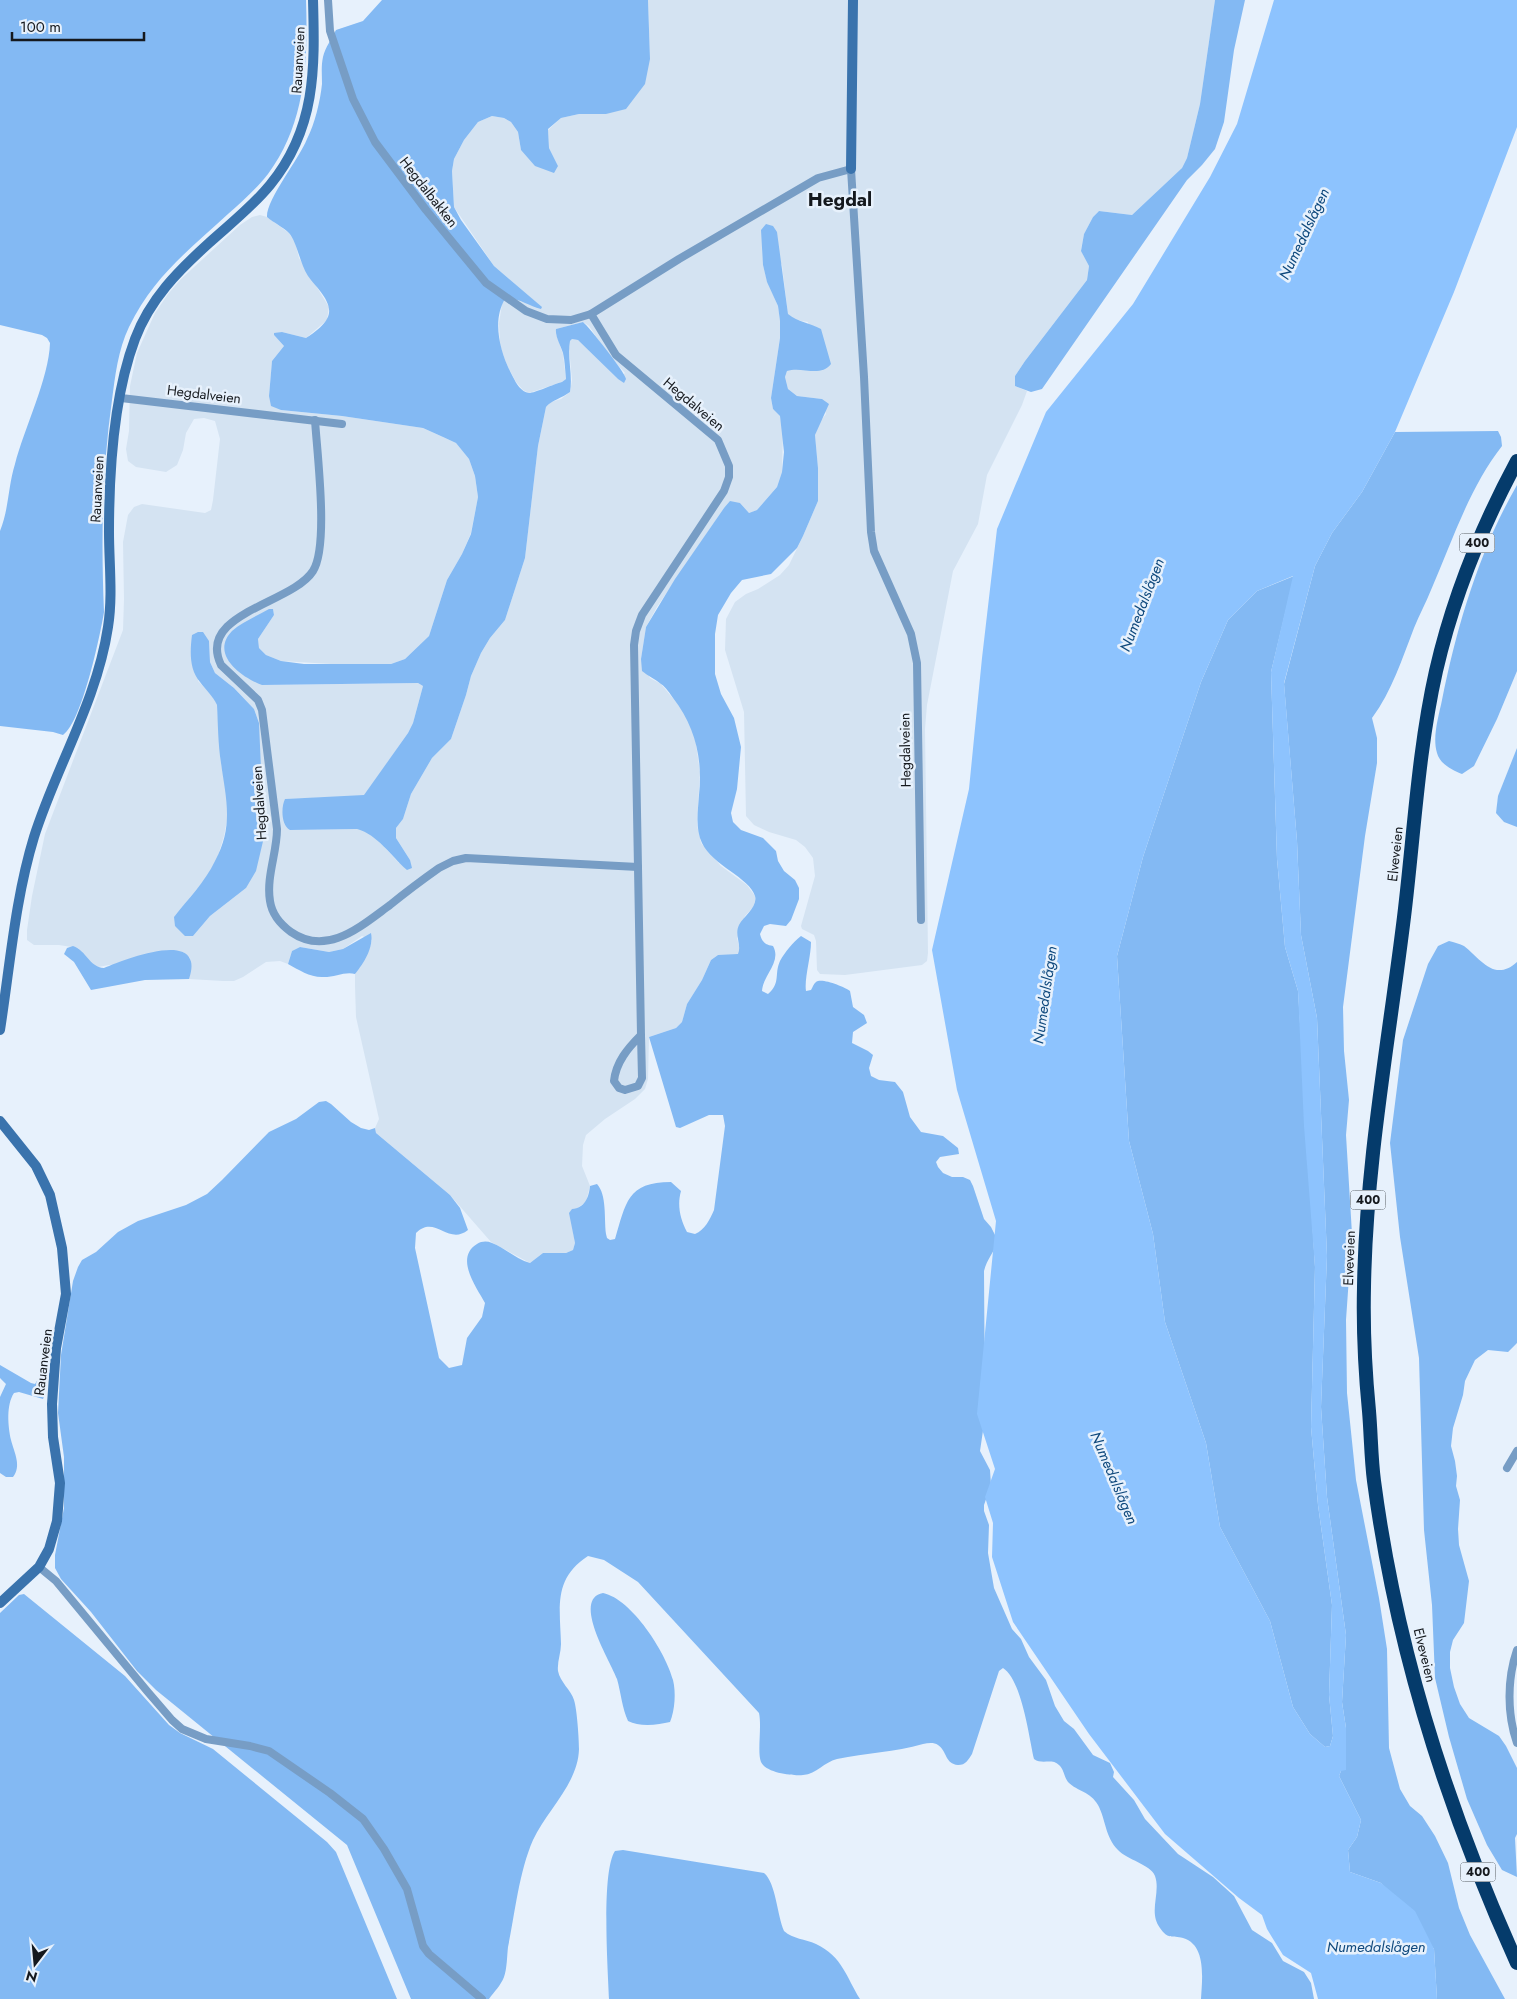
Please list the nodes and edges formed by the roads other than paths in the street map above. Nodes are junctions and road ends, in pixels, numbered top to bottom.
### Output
1 (313, 0) edge
2 (328, 0) edge
3 (853, 0) edge
4 (851, 169) junction
5 (591, 314) junction
6 (120, 398) junction
7 (315, 420) junction
8 (342, 424) dead end
9 (1517, 461) edge
10 (638, 867) junction
11 (920, 920) dead end
12 (0, 1030) edge
13 (641, 1035) junction
14 (0, 1121) edge
15 (1517, 1451) edge
16 (1507, 1468) dead end
17 (40, 1567) junction
18 (0, 1603) edge
19 (1517, 1650) edge
20 (1517, 1743) edge
21 (1517, 1963) edge
22 (482, 1999) edge

1 - 6 main road, Rauanveien
2 - 5 street, Hegdalbakken
3 - 4 main road, Hegdalveien
4 - 5 street
4 - 11 street, Hegdalveien
5 - 10 street, Hegdalveien
6 - 7 street, Hegdalveien
6 - 12 main road, Rauanveien
7 - 8 street, Hegdalveien
7 - 10 street, Hegdalveien
9 - 21 highway, Elveveien / 400
10 - 13 street, Hegdalveien
13 - 13 street, Hegdalveien
14 - 17 main road, Rauanveien
15 - 16 street
17 - 18 main road, Rauanveien
17 - 22 street
19 - 20 street

